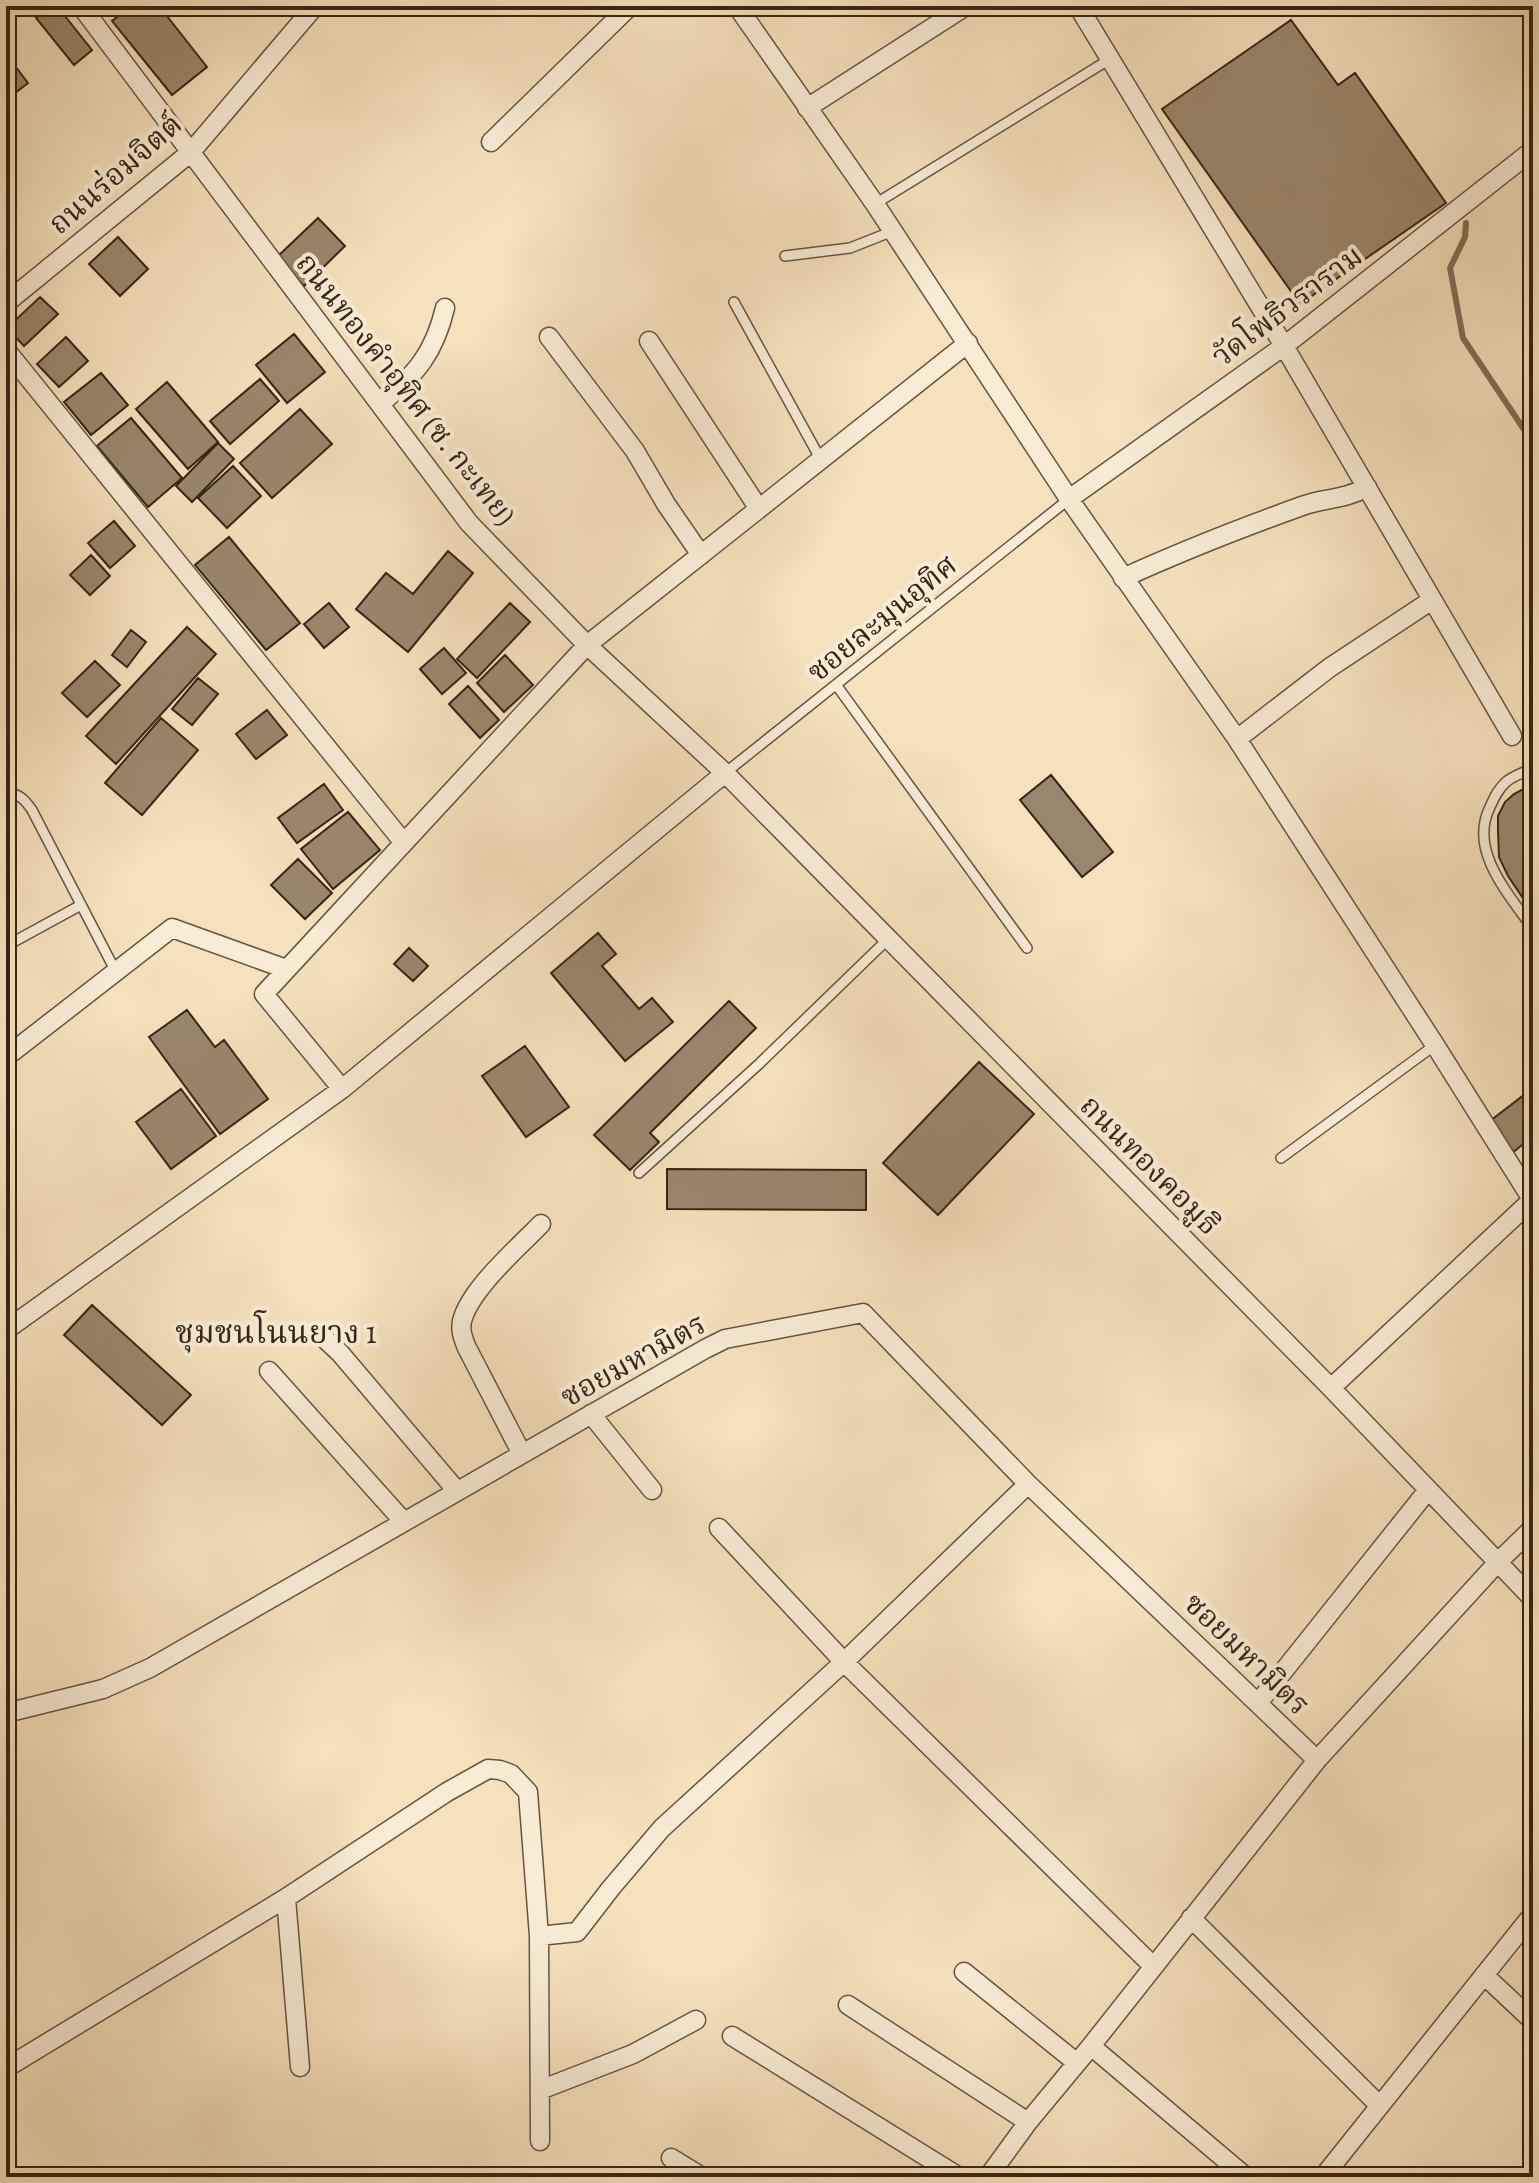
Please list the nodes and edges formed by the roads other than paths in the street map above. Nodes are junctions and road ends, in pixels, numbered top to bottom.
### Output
1 (81, 6) edge
2 (315, 6) edge
3 (630, 6) edge
4 (737, 6) edge
5 (966, 6) edge
6 (1078, 6) edge
7 (1110, 59) junction
8 (807, 108) junction
9 (491, 142) dead end
10 (1533, 150) edge
11 (191, 152) junction
12 (875, 204) junction
13 (893, 231) junction
14 (785, 256) dead end
15 (734, 302) dead end
16 (6, 303) edge
17 (445, 308) dead end
18 (549, 337) dead end
19 (649, 341) dead end
20 (968, 343) junction
21 (1284, 346) junction
22 (6, 350) edge
23 (380, 404) junction
24 (821, 460) junction
25 (1367, 487) junction
26 (1069, 499) junction
27 (759, 509) junction
28 (701, 555) junction
29 (1123, 578) junction
30 (1432, 600) junction
31 (587, 645) junction
32 (837, 686) junction
33 (1512, 736) dead end
34 (1237, 739) junction
35 (1533, 767) edge
36 (725, 773) junction
37 (6, 793) edge
38 (404, 843) junction
39 (81, 905) junction
40 (1533, 929) edge
41 (888, 939) junction
42 (6, 946) edge
43 (1027, 948) dead end
44 (286, 969) junction
45 (116, 972) junction
46 (1435, 1045) junction
47 (6, 1057) edge
48 (342, 1089) junction
49 (1281, 1158) dead end
50 (639, 1173) dead end
51 (1533, 1200) edge
52 (541, 1224) dead end
53 (6, 1330) edge
54 (325, 1339) dead end
55 (269, 1371) dead end
56 (1331, 1388) junction
57 (591, 1414) junction
58 (522, 1454) junction
59 (1028, 1484) junction
60 (652, 1490) dead end
61 (1428, 1490) junction
62 (457, 1491) junction
63 (404, 1522) junction
64 (719, 1528) dead end
65 (1533, 1528) edge
66 (1498, 1562) junction
67 (1533, 1599) edge
68 (844, 1662) junction
69 (1258, 1703) junction
70 (6, 1713) edge
71 (1317, 1760) junction
72 (286, 1898) junction
73 (1533, 1914) edge
74 (1191, 1918) junction
75 (539, 1936) junction
76 (1153, 1966) junction
77 (964, 1972) dead end
78 (1484, 1975) junction
79 (848, 2005) dead end
80 (696, 2020) dead end
81 (1533, 2021) edge
82 (732, 2036) dead end
83 (1091, 2046) junction
84 (1077, 2063) junction
85 (300, 2067) dead end
86 (6, 2068) edge
87 (540, 2090) junction
88 (1380, 2106) junction
89 (1028, 2122) junction
90 (540, 2141) dead end
91 (671, 2158) dead end
92 (702, 2177) edge
93 (959, 2177) edge
94 (988, 2177) edge
95 (1246, 2177) edge
96 (1323, 2177) edge

1 - 11 street, ถนนทองคำอุทิศ (ซ. กะเทย)
2 - 11 street, ถนนร่อมจิตต์
3 - 9 street
4 - 8 street
5 - 8 street
6 - 7 street
7 - 12 lane
7 - 21 street
8 - 12 street
10 - 21 street, วัดโพธิวราราม
11 - 16 street, ถนนร่อมจิตต์
11 - 23 street, ถนนทองคำอุทิศ (ซ. กะเทย)
12 - 13 street
13 - 14 lane
13 - 20 street
15 - 24 lane
17 - 23 street
18 - 28 street
19 - 27 street
20 - 24 street
20 - 26 street
21 - 25 street
21 - 26 street, วัดโพธิวราราม
22 - 38 street
23 - 31 street, ถนนทองคำอุทิศ (ซ. กะเทย)
24 - 27 street
25 - 29 street
25 - 30 street
26 - 29 street
26 - 32 lane, ซอยละมุนอุทิศ
27 - 28 street
28 - 31 street
29 - 34 street
30 - 33 street
30 - 34 street
31 - 36 street, ถนนทองคำอุทิศ (ซ. กะเทย)
31 - 38 street
32 - 36 lane, ซอยละมุนอุทิศ
32 - 43 lane
34 - 46 street
35 - 40 lane
36 - 41 street, ถนนทองคอมูธิ
36 - 48 street
37 - 39 lane
38 - 44 street
39 - 42 lane
39 - 45 lane
41 - 50 lane
41 - 56 street, ถนนทองคอมูธิ
44 - 45 street
44 - 48 street
45 - 47 street
46 - 49 lane
46 - 51 street
48 - 53 street
51 - 56 street
52 - 58 street
54 - 62 street
55 - 63 street
56 - 61 street, ถนนทองคอมูธิ
57 - 58 street, ซอยมหามิตร
57 - 59 street, ซอยมหามิตร
57 - 60 street
58 - 62 street, ซอยมหามิตร
59 - 68 street
59 - 69 street, ซอยมหามิตร
61 - 66 street, ถนนทองคอมูธิ
61 - 69 street
62 - 63 street, ซอยมหามิตร
63 - 70 street, ซอยมหามิตร
64 - 68 street
65 - 66 street
66 - 67 street, ถนนทองคอมูธิ
66 - 71 street
68 - 75 street
68 - 76 street
69 - 71 street, ซอยมหามิตร
71 - 74 street
72 - 75 street
72 - 85 street
72 - 86 street
73 - 78 street
74 - 76 street
74 - 88 street
75 - 87 street
76 - 83 street
77 - 84 street
78 - 81 street
78 - 88 street
79 - 89 street
80 - 87 street
82 - 93 street
83 - 84 street
83 - 95 street
84 - 89 street
87 - 90 street
88 - 96 street
89 - 94 street
91 - 92 street

